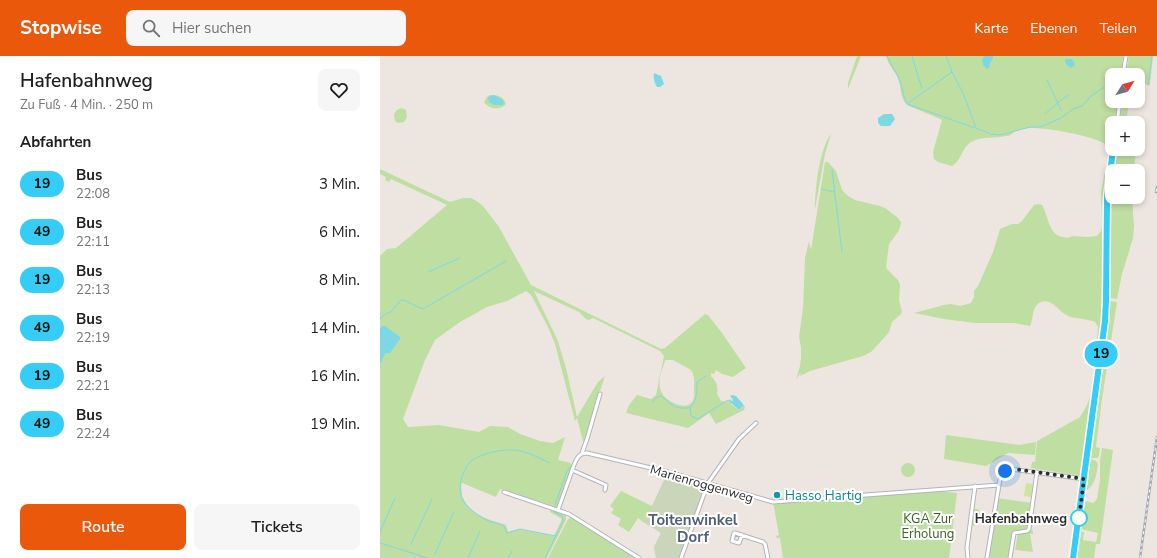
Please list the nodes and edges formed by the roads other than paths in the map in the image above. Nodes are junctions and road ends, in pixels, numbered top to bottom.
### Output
1 (1126, 56) edge
2 (1124, 68) edge
3 (1112, 156) edge
4 (600, 394) dead end
5 (756, 423) dead end
6 (582, 453) junction
7 (572, 470) junction
8 (1037, 472) junction
9 (1084, 479) junction
10 (708, 483) junction
11 (999, 485) junction
12 (975, 486) junction
13 (604, 490) dead end
14 (504, 492) dead end
15 (558, 510) junction
16 (742, 535) dead end
17 (639, 558) edge
18 (681, 558) edge
19 (768, 558) edge
20 (968, 558) edge
21 (987, 558) edge
22 (1010, 558) edge
23 (1073, 558) edge

1 - 2 street
3 - 9 street
4 - 6 street
5 - 10 street
6 - 7 street
6 - 10 street, Marienroggenweg
7 - 13 street
7 - 15 street
8 - 9 street
8 - 11 street
8 - 22 street
9 - 23 street
10 - 12 street, Marienroggenweg
10 - 18 street
11 - 12 street
11 - 21 street
12 - 20 street
14 - 15 street
15 - 17 street
16 - 19 street

